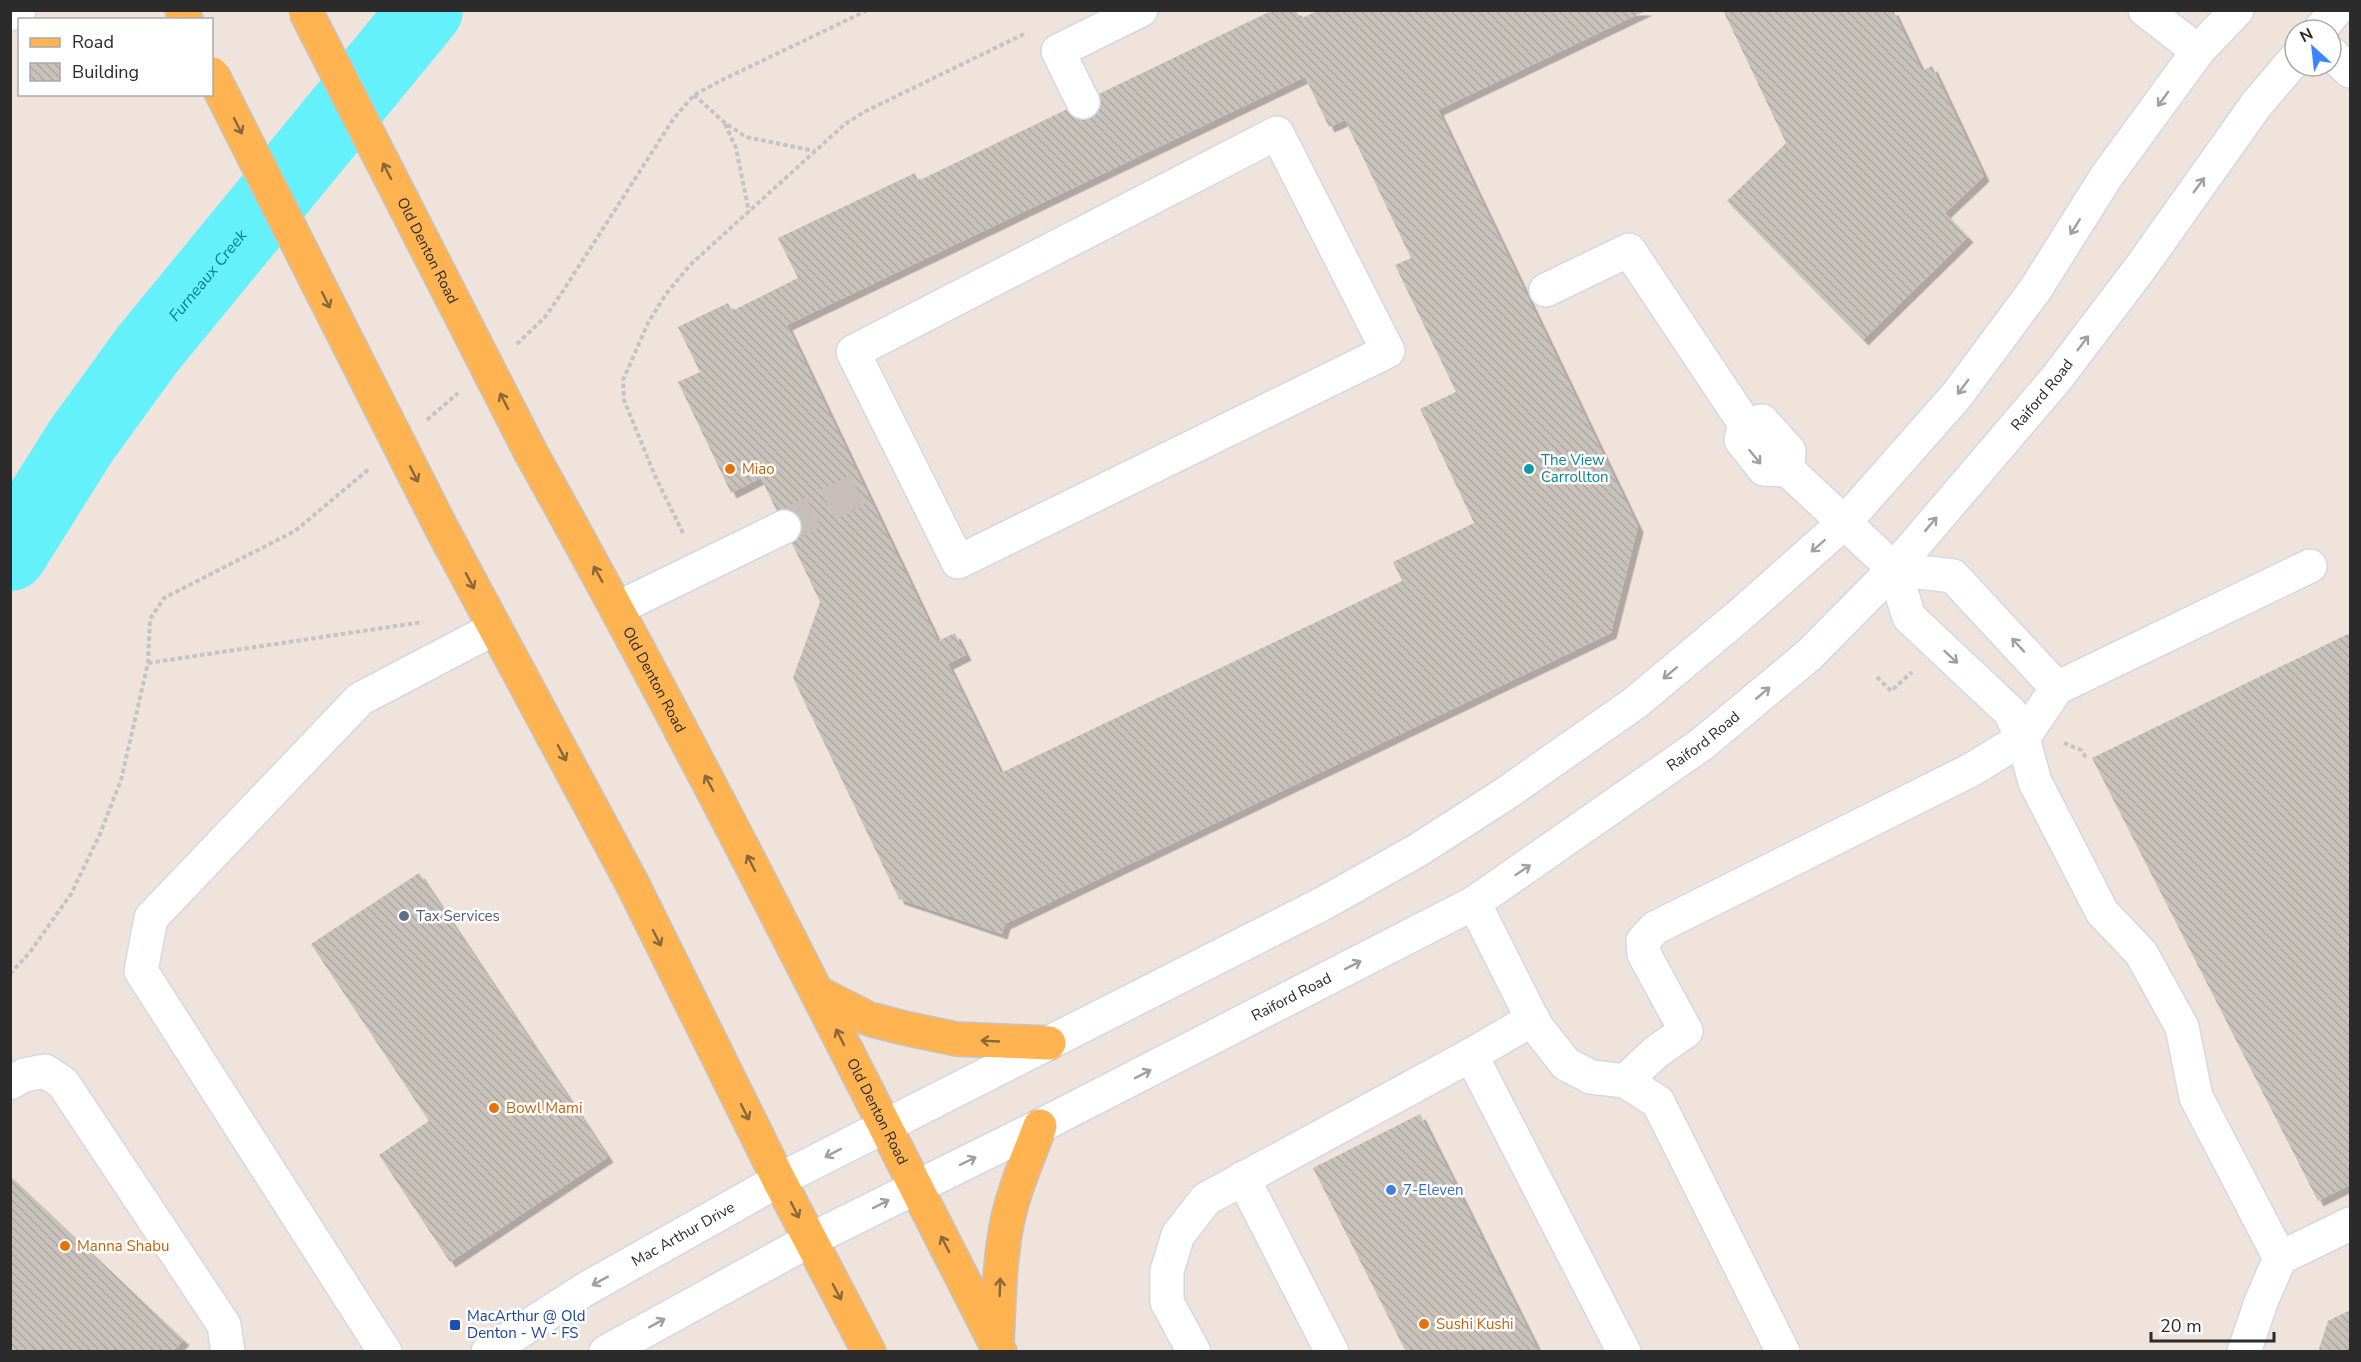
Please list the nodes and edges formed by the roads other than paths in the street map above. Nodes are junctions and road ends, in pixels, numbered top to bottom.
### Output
1 (19, 10) edge
2 (305, 10) edge
3 (1141, 10) edge
4 (2145, 10) edge
5 (2237, 10) edge
6 (10, 14) edge
7 (2198, 51) junction
8 (2283, 73) edge
9 (213, 76) edge
10 (1083, 102) dead end
11 (1546, 290) dead end
12 (875, 398) joint
13 (1845, 522) junction
14 (784, 527) tunnel mouth
15 (2310, 566) dead end
16 (1894, 569) junction
17 (618, 608) junction
18 (495, 628) junction
19 (2057, 688) junction
20 (2023, 738) junction
21 (1474, 903) junction
22 (818, 993) junction
23 (1533, 1019) junction
24 (1048, 1043) junction
25 (1471, 1055) junction
26 (1625, 1081) junction
27 (10, 1083) edge
28 (1041, 1126) junction
29 (885, 1127) junction
30 (1244, 1178) junction
31 (779, 1180) junction
32 (916, 1187) junction
33 (2350, 1224) edge
34 (810, 1240) junction
35 (2280, 1258) junction
36 (999, 1348) edge
37 (228, 1352) edge
38 (385, 1352) edge
39 (488, 1352) edge
40 (606, 1352) edge
41 (869, 1352) edge
42 (1194, 1352) edge
43 (1332, 1352) edge
44 (1624, 1352) edge
45 (1783, 1352) edge
46 (2244, 1352) edge

1 - 6 street
17 -> 2 main road, Old Denton Road, bridge
3 - 10 street
4 - 7 street
5 - 7 street
7 -> 13 street
16 -> 8 street, Raiford Road
9 -> 18 main road, bridge
11 - 13 street
12 - 12 street
13 - 16 street
13 -> 24 street
14 - 17 street
15 - 19 street
19 -> 16 street
16 -> 20 street
21 -> 16 street, Raiford Road
22 -> 17 main road, Old Denton Road
18 -> 31 main road
18 - 38 street
19 - 20 street
20 - 26 street
20 - 35 street
21 - 23 street
28 -> 21 street, Raiford Road
24 -> 22 main road
29 -> 22 main road, Old Denton Road
23 - 25 street
23 - 26 street
24 - 29 street
25 - 30 street
25 - 44 street
26 - 45 street
27 - 37 street
32 -> 28 street, Raiford Road
36 -> 28 main road
29 -> 31 street, Mac Arthur Drive
29 - 32 main road, Old Denton Road
30 - 42 street
30 - 43 street
31 -> 34 main road
31 -> 39 street, Mac Arthur Drive
34 -> 32 street
36 -> 32 main road, Old Denton Road
33 - 35 street
40 -> 34 street
34 -> 41 main road
35 - 46 street

